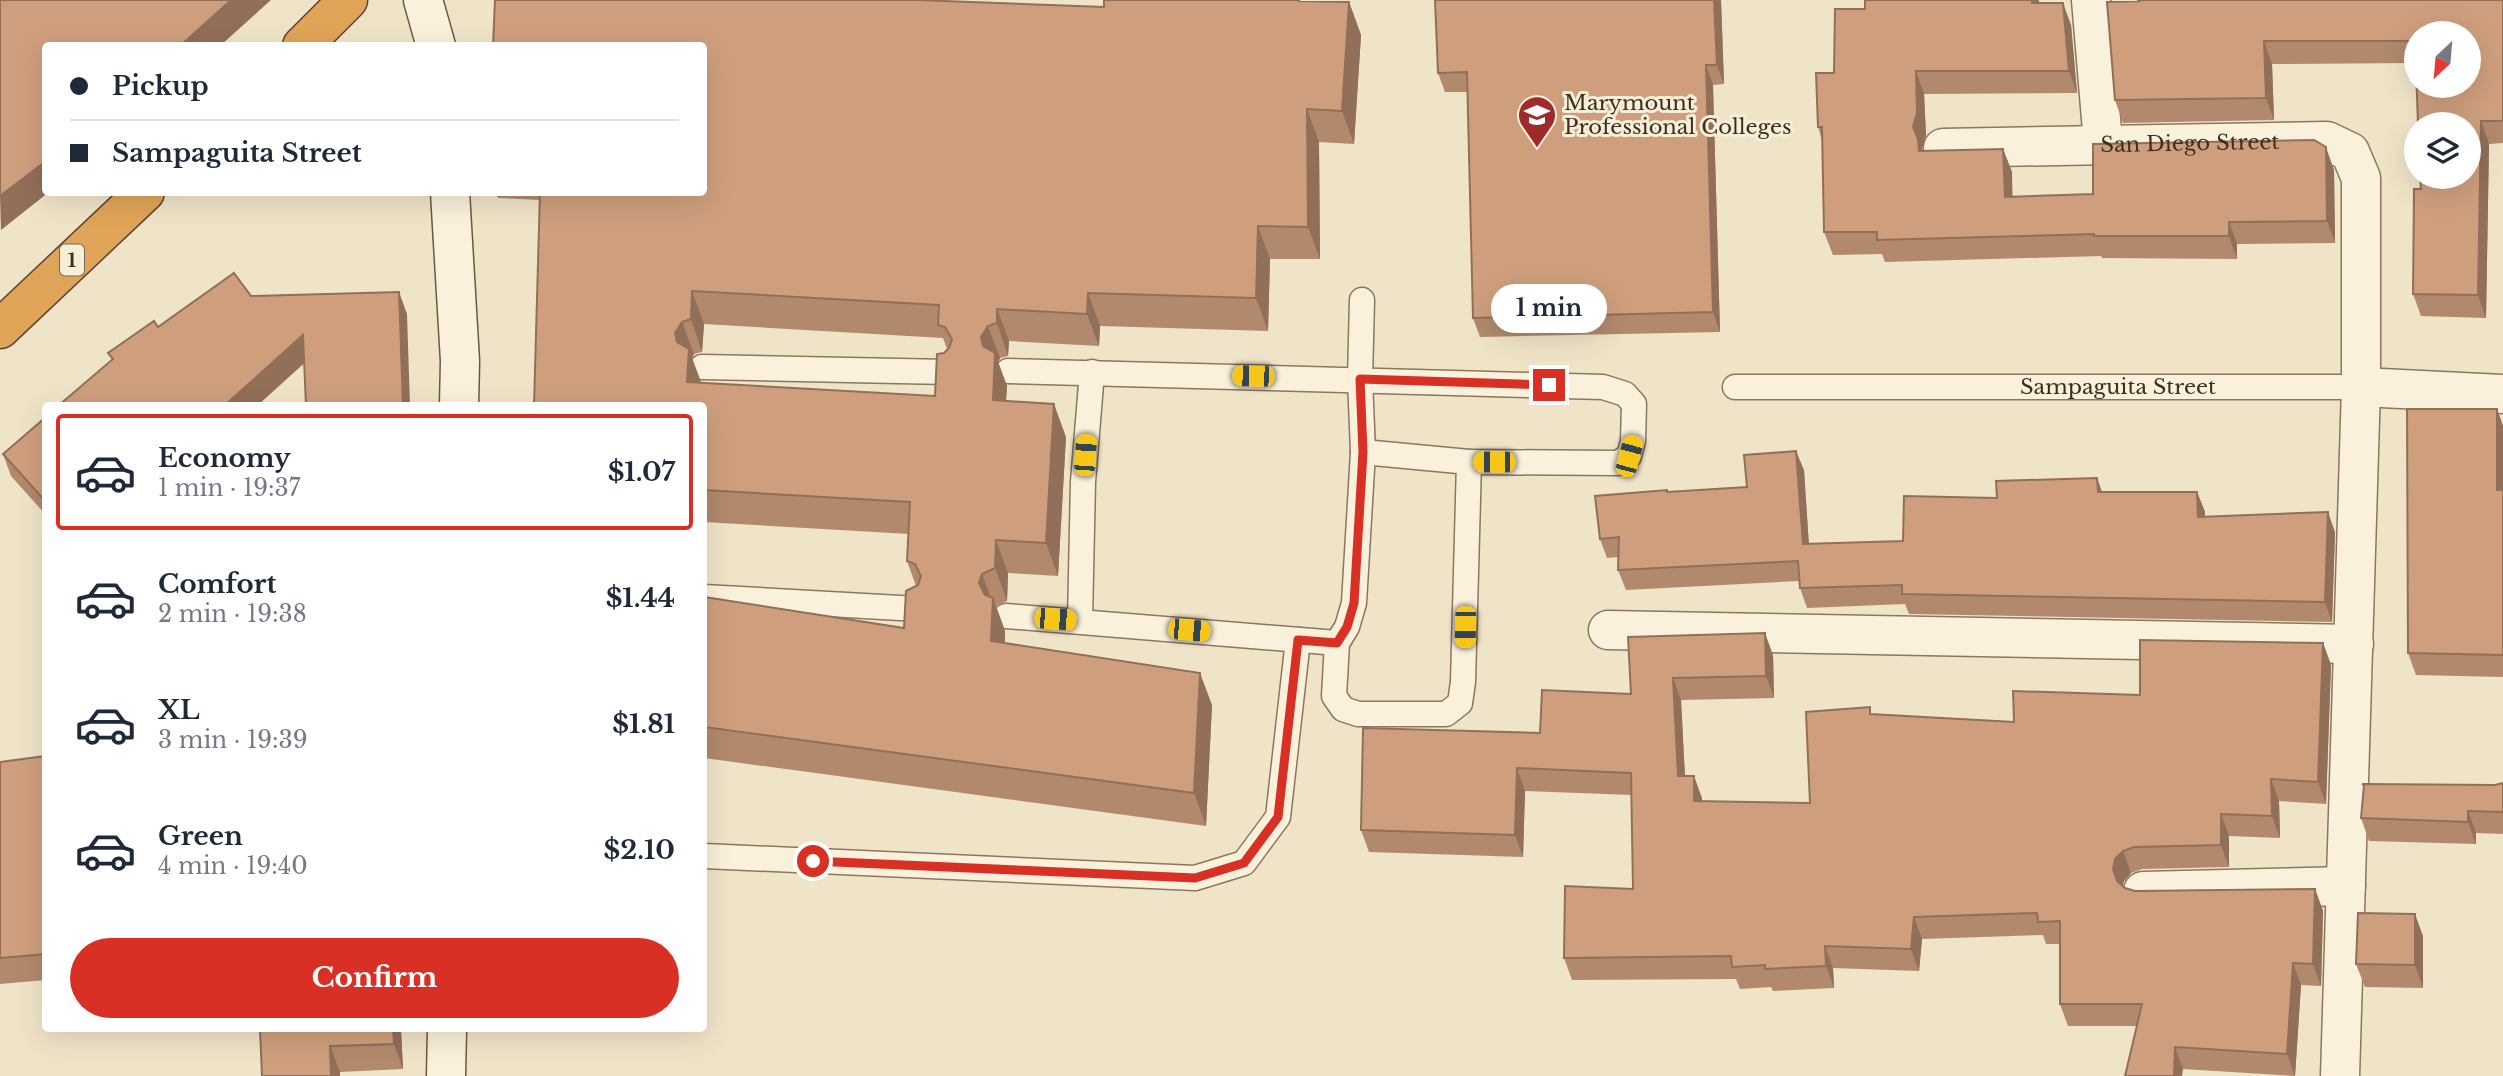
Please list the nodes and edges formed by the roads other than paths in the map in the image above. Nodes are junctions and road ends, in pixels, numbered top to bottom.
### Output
1 (423, 0) edge
2 (2091, 0) edge
3 (344, 1) edge
4 (306, 42) edge
5 (435, 42) edge
6 (2103, 144) junction
7 (1943, 148) edge
8 (141, 196) edge
9 (450, 196) edge
10 (1362, 300) dead end
11 (0, 329) edge
12 (702, 367) dead end
13 (1008, 371) dead end
14 (949, 372) edge
15 (1092, 372) junction
16 (1360, 379) junction
17 (1734, 387) dead end
18 (2361, 387) junction
19 (2503, 394) edge
20 (459, 402) edge
21 (1363, 452) junction
22 (1469, 462) junction
23 (707, 597) edge
24 (918, 609) edge
25 (1006, 615) dead end
26 (1080, 620) junction
27 (1608, 630) dead end
28 (1298, 640) junction
29 (1337, 643) junction
30 (2354, 644) junction
31 (707, 856) edge
32 (2346, 886) junction
33 (2143, 891) edge
34 (447, 1032) edge
35 (446, 1076) edge
36 (2340, 1076) edge

1 - 5 street
2 - 6 street, San Diego Street
3 - 4 highway
6 - 7 street
6 - 18 street, San Diego Street
8 - 11 highway, 1
9 - 20 street
10 - 16 lane
12 - 14 lane
13 - 15 lane
15 - 16 lane
15 - 26 lane
16 - 21 lane
16 - 22 lane
17 - 18 lane, Sampaguita Street
18 - 19 street, Sampaguita Street
18 - 30 street, San Diego Street
21 - 22 lane
21 - 29 lane
22 - 29 lane
23 - 24 lane
25 - 26 lane
26 - 28 lane
27 - 30 street
28 - 29 lane
28 - 31 lane
30 - 32 street, San Diego Street
32 - 33 street
32 - 36 street, San Diego Street
34 - 35 street

